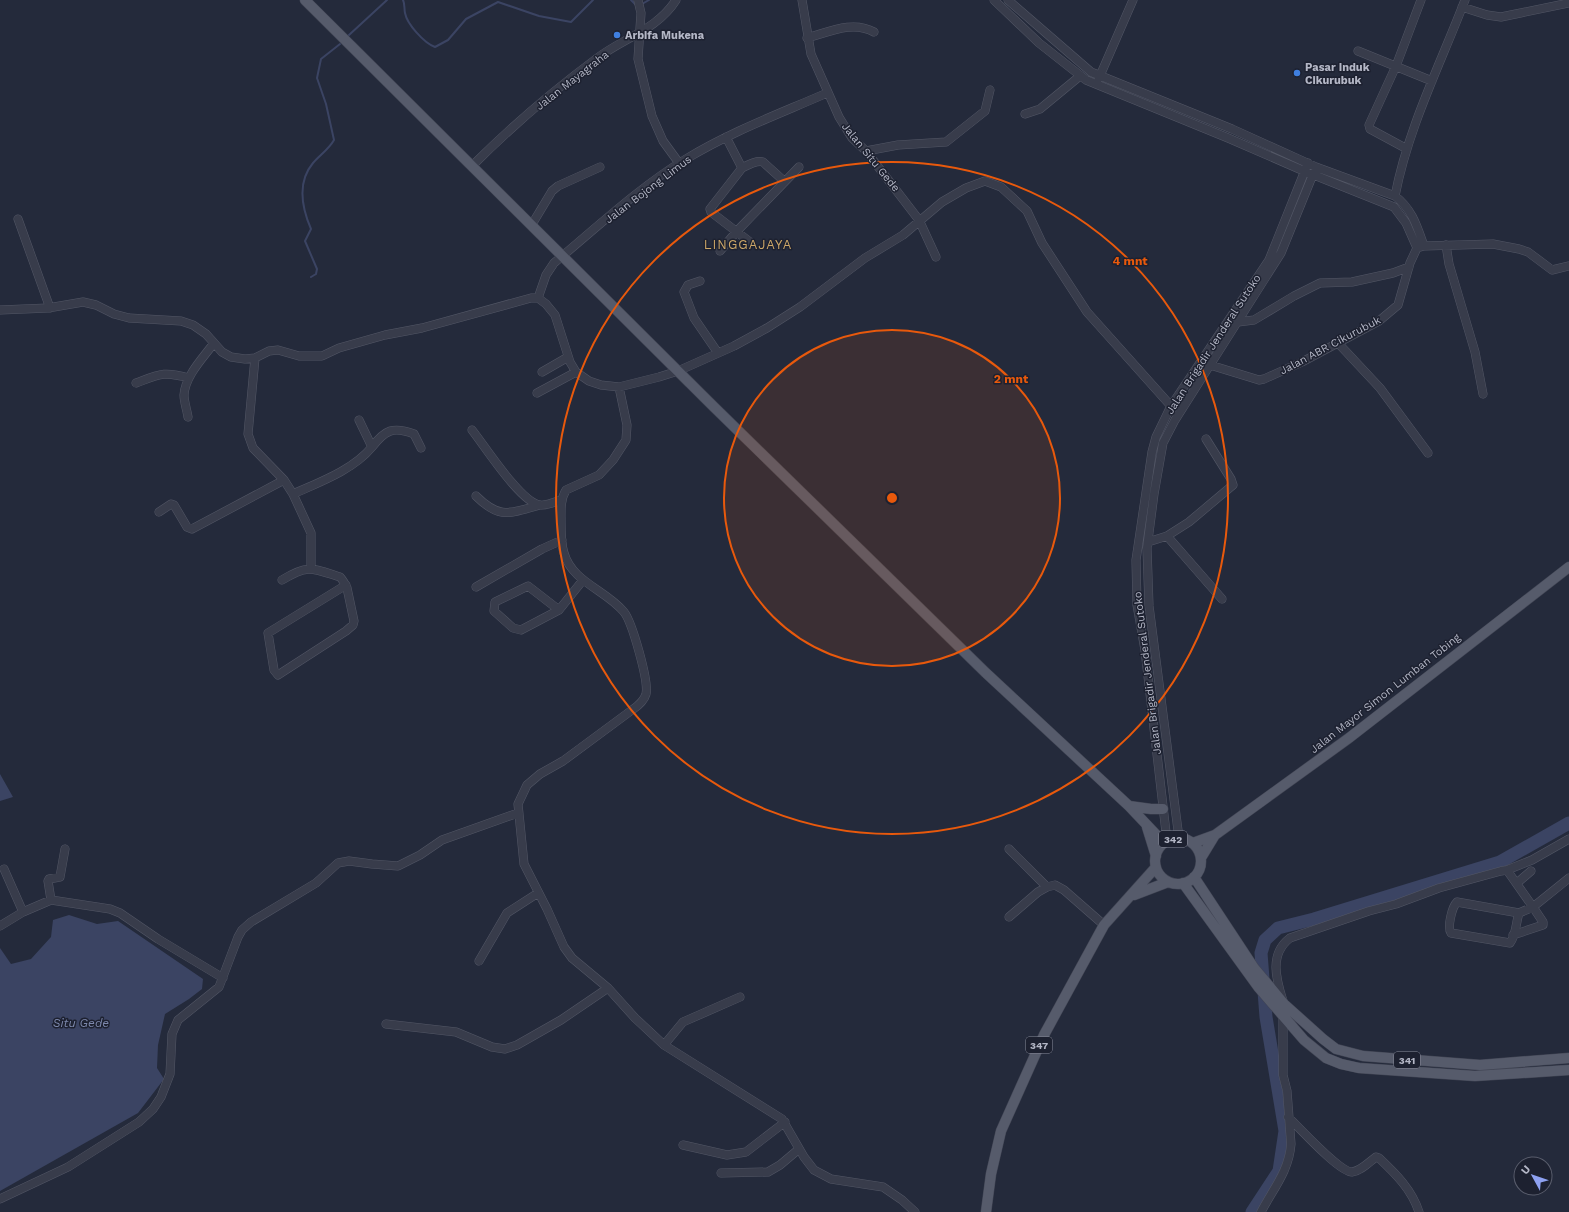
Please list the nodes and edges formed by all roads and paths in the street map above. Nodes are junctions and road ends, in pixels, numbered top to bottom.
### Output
1 (305, 0) edge
2 (676, 0) edge
3 (802, 0) edge
4 (994, 0) edge
5 (1008, 0) edge
6 (1133, 0) edge
7 (1421, 0) edge
8 (1569, 3) edge
9 (639, 4) edge
10 (1463, 4) edge
11 (874, 32) dead end
12 (639, 33) junction
13 (807, 38) junction
14 (1358, 51) dead end
15 (1396, 66) junction
16 (1100, 75) junction
17 (1080, 76) junction
18 (1432, 81) junction
19 (1096, 85) junction
20 (990, 90) dead end
21 (827, 93) junction
22 (1024, 114) dead end
23 (728, 136) junction
24 (1407, 149) junction
25 (866, 151) junction
26 (679, 163) junction
27 (1308, 163) junction
28 (472, 166) junction
29 (600, 167) dead end
30 (744, 167) junction
31 (799, 167) dead end
32 (1315, 171) junction
33 (1304, 172) junction
34 (784, 181) junction
35 (1395, 196) junction
36 (18, 219) dead end
37 (920, 220) junction
38 (532, 226) junction
39 (737, 231) junction
40 (750, 242) dead end
41 (1446, 245) junction
42 (1421, 247) junction
43 (720, 252) dead end
44 (562, 256) junction
45 (936, 257) dead end
46 (1569, 266) edge
47 (1409, 267) junction
48 (700, 281) dead end
49 (538, 298) junction
50 (50, 308) junction
51 (0, 310) edge
52 (1238, 322) junction
53 (1229, 329) junction
54 (214, 343) junction
55 (1338, 343) junction
56 (718, 353) junction
57 (568, 357) junction
58 (255, 358) junction
59 (1210, 365) junction
60 (678, 371) junction
61 (542, 372) dead end
62 (576, 372) junction
63 (189, 378) junction
64 (136, 383) dead end
65 (619, 387) junction
66 (537, 392) dead end
67 (1483, 394) dead end
68 (1171, 406) junction
69 (188, 417) dead end
70 (359, 420) dead end
71 (472, 430) dead end
72 (1206, 439) dead end
73 (372, 447) junction
74 (421, 448) dead end
75 (1428, 453) dead end
76 (284, 480) junction
77 (1150, 493) junction
78 (293, 494) junction
79 (476, 496) dead end
80 (561, 500) junction
81 (540, 505) junction
82 (159, 512) dead end
83 (1167, 536) junction
84 (562, 540) junction
85 (1148, 542) junction
86 (1569, 567) edge
87 (312, 568) junction
88 (282, 580) dead end
89 (583, 580) junction
90 (346, 585) junction
91 (476, 587) dead end
92 (1222, 599) dead end
93 (1137, 605) junction
94 (1149, 606) junction
95 (559, 610) junction
96 (1129, 806) junction
97 (1163, 809) junction
98 (518, 813) junction
99 (1147, 825) junction
100 (1215, 835) junction
101 (1179, 838) junction
102 (1569, 839) edge
103 (1166, 842) junction
104 (1193, 844) junction
105 (65, 849) dead end
106 (1009, 849) dead end
107 (1156, 856) junction
108 (1201, 858) junction
109 (1156, 867) junction
110 (4, 869) dead end
111 (1507, 870) junction
112 (1531, 871) dead end
113 (1194, 877) junction
114 (1569, 878) edge
115 (1168, 882) junction
116 (1183, 883) junction
117 (1517, 883) junction
118 (1047, 887) junction
119 (538, 892) junction
120 (1132, 895) junction
121 (51, 900) junction
122 (1533, 908) junction
123 (23, 912) junction
124 (1519, 913) junction
125 (1009, 917) dead end
126 (1104, 925) junction
127 (0, 926) edge
128 (1513, 935) junction
129 (1242, 958) junction
130 (479, 961) dead end
131 (223, 978) junction
132 (608, 988) junction
133 (740, 996) dead end
134 (1279, 1006) junction
135 (1283, 1017) junction
136 (386, 1024) dead end
137 (664, 1045) junction
138 (1569, 1058) edge
139 (1569, 1070) edge
140 (1288, 1117) junction
141 (785, 1122) junction
142 (683, 1145) dead end
143 (799, 1149) junction
144 (721, 1174) dead end
145 (0, 1199) edge
146 (914, 1212) edge
147 (986, 1212) edge
148 (1261, 1212) edge
149 (1419, 1212) edge

1 - 28 main road
2 - 12 street, Jalan Mayagraha
3 - 13 street, Jalan Situ Gede
4 - 17 street
5 - 16 street
6 - 16 street
7 - 15 street
8 - 10 street
9 - 12 street
10 - 18 street
11 - 13 street
12 - 26 street
12 - 28 street, Jalan Mayagraha
13 - 21 street, Jalan Situ Gede
14 - 15 street
15 - 18 street
15 - 24 street
16 - 19 street
16 - 27 street
17 - 19 street
17 - 22 street
18 - 24 street
19 - 33 street
20 - 25 street
21 - 23 street, Jalan Bojong Limus
21 - 25 street, Jalan Situ Gede
23 - 26 street, Jalan Bojong Limus
23 - 30 street
24 - 35 street
25 - 37 street, Jalan Situ Gede
26 - 44 street, Jalan Bojong Limus
27 - 32 street
27 - 33 street, Jalan Brigadir Jenderal Sutoko
28 - 38 main road
29 - 38 street
30 - 34 street
30 - 39 street
31 - 34 street
32 - 33 street
32 - 35 street
32 - 42 street
32 - 52 street
33 - 53 street, Jalan Brigadir Jenderal Sutoko
34 - 39 street
35 - 42 street
36 - 50 street
37 - 45 street, Jalan Situ Gede
37 - 56 street
37 - 68 street
38 - 44 main road
39 - 40 street
39 - 43 street
41 - 42 street
41 - 46 street
41 - 67 street
42 - 47 street, Jalan ABR Cikurubuk
44 - 49 street, Jalan Bojong Limus
44 - 60 main road
47 - 52 street
47 - 55 street, Jalan ABR Cikurubuk
48 - 56 street
49 - 57 street
49 - 58 street
50 - 51 street
50 - 54 street
52 - 53 street
53 - 59 street
53 - 68 street, Jalan Brigadir Jenderal Sutoko
54 - 58 street
54 - 63 street
55 - 59 street, Jalan ABR Cikurubuk
55 - 75 street
56 - 60 street
57 - 61 street
57 - 62 street
58 - 76 street
59 - 77 street
60 - 65 street
60 - 96 main road
62 - 65 street
62 - 66 street
63 - 64 street
63 - 69 street
65 - 80 street
68 - 77 street, Jalan Brigadir Jenderal Sutoko
70 - 73 street
71 - 81 street
72 - 83 street
73 - 74 street
73 - 78 street
76 - 78 street
76 - 82 street
77 - 85 street
77 - 93 street, Jalan Brigadir Jenderal Sutoko
78 - 87 street
79 - 81 street
80 - 81 street
80 - 84 street
83 - 85 street
83 - 92 street
84 - 89 street
84 - 91 street
85 - 94 street
86 - 100 main road, Jalan Mayor Simon Lumban Tobing
87 - 88 street
87 - 90 street
89 - 95 street
89 - 98 street
90 - 90 street
93 - 94 street
93 - 97 street, Jalan Brigadir Jenderal Sutoko
94 - 101 street
95 - 95 street
96 - 97 main road
96 - 99 main road
97 - 103 street, Jalan Brigadir Jenderal Sutoko
98 - 119 street
98 - 131 street
99 - 103 main road
99 - 107 main road
100 - 104 main road, Jalan Mayor Simon Lumban Tobing
100 - 108 main road, Jalan Mayor Simon Lumban Tobing
101 - 103 main road, 342
101 - 104 main road, 342
102 - 111 street
103 - 107 main road, 342
104 - 108 main road, 342
105 - 121 street
106 - 118 street
107 - 109 main road, 342
108 - 113 main road
109 - 115 main road
109 - 120 main road
110 - 123 street
111 - 117 street
111 - 134 street
112 - 117 street
113 - 116 main road
113 - 129 main road, 341
114 - 122 street
115 - 116 main road
115 - 120 main road
116 - 129 main road, 341
117 - 122 street
118 - 125 street
118 - 126 street
119 - 130 street
119 - 132 street
120 - 126 main road, 347
121 - 123 street
121 - 131 street
122 - 124 street
122 - 128 street
123 - 127 street
124 - 128 street
124 - 128 street
126 - 147 main road, 347
129 - 134 main road, 341
129 - 134 main road, 341
131 - 145 street
132 - 136 street
132 - 137 street
133 - 137 street
134 - 135 main road, 341
134 - 138 main road, 341
135 - 139 main road, 341
135 - 140 street
137 - 141 street
140 - 148 street
140 - 149 street
141 - 142 street
141 - 143 street
143 - 144 street
143 - 146 street

